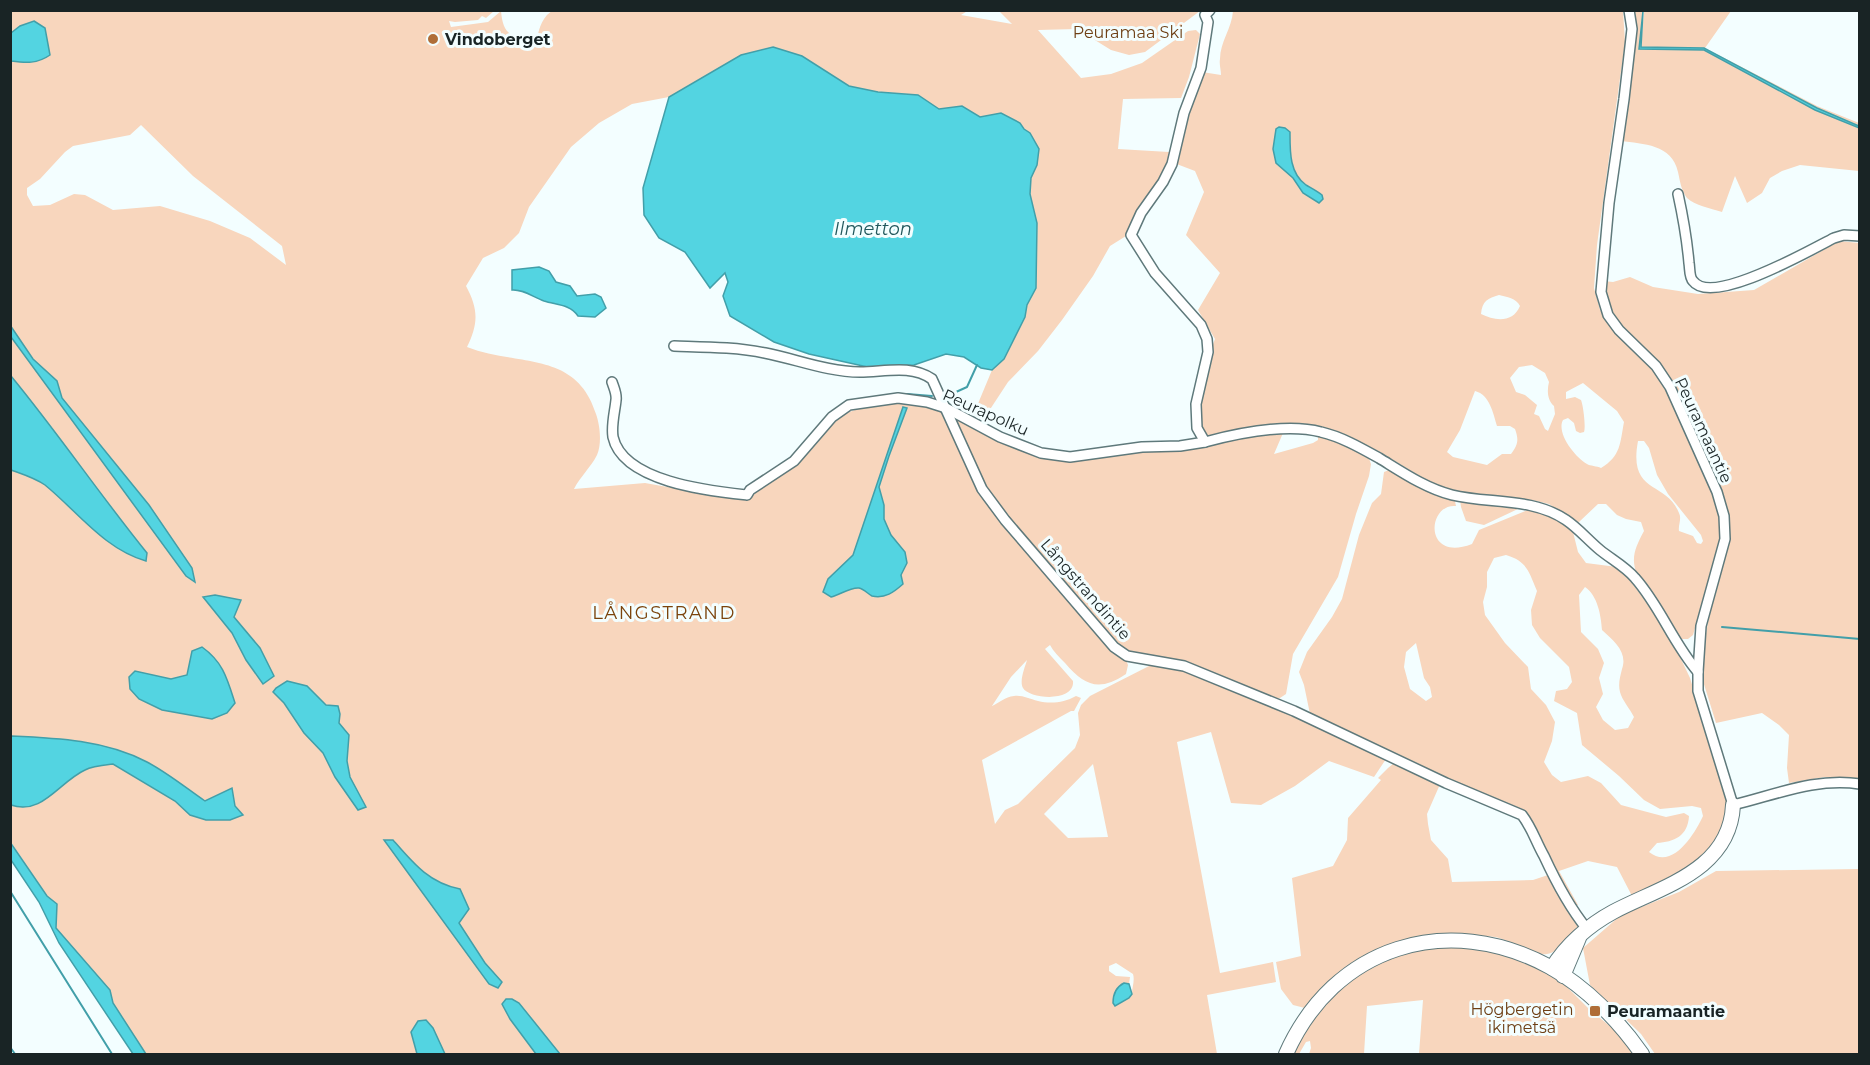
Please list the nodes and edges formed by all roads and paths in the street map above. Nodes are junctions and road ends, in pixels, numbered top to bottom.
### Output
1 (1210, 10) edge
2 (1629, 10) edge
3 (1678, 194) dead end
4 (1860, 236) edge
5 (674, 346) dead end
6 (612, 382) dead end
7 (946, 408) junction
8 (1205, 442) junction
9 (1698, 643) junction
10 (1679, 647) junction
11 (1698, 672) junction
12 (1860, 784) edge
13 (1733, 805) junction
14 (1583, 933) junction
15 (1557, 972) junction
16 (1286, 1054) edge
17 (1642, 1054) edge

1 - 8 street
2 - 9 street, Peuramaantie
3 - 4 street
5 - 7 street, Långstrandintie
6 - 7 street, Peurapolku
7 - 8 street, Peurapolku
7 - 14 street, Långstrandintie
8 - 10 street, Peurapolku
9 - 10 street
9 - 11 street, Peuramaantie
10 - 11 street, Peurapolku
11 - 13 street, Peuramaantie
12 - 13 street
13 - 14 street
14 - 15 street
15 - 16 street
15 - 17 street

